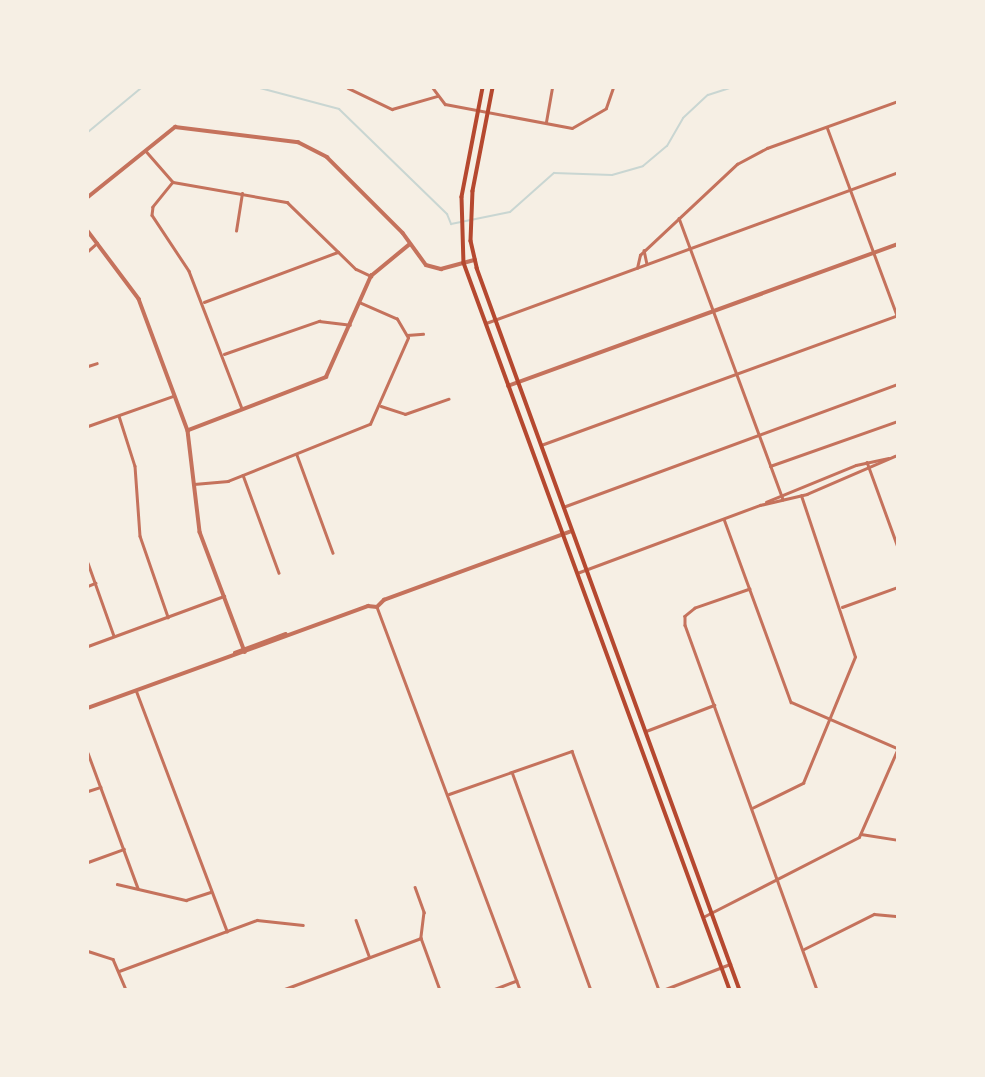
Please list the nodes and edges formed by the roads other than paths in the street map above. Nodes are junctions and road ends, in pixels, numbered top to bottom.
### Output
1 (348, 88) edge
2 (433, 88) edge
3 (483, 88) edge
4 (493, 88) edge
5 (552, 88) edge
6 (613, 88) edge
7 (436, 96) junction
8 (898, 101) edge
9 (479, 110) junction
10 (488, 111) junction
11 (546, 122) junction
12 (827, 127) junction
13 (145, 150) junction
14 (898, 173) edge
15 (173, 181) junction
16 (850, 190) junction
17 (243, 193) junction
18 (88, 197) edge
19 (679, 218) junction
20 (88, 231) edge
21 (236, 231) dead end
22 (97, 243) junction
23 (410, 244) junction
24 (898, 244) edge
25 (690, 248) junction
26 (644, 250) junction
27 (88, 251) edge
28 (338, 252) junction
29 (873, 252) junction
30 (475, 260) junction
31 (464, 263) junction
32 (647, 264) junction
33 (637, 268) junction
34 (371, 276) junction
35 (203, 302) junction
36 (360, 303) junction
37 (713, 311) junction
38 (897, 316) edge
39 (496, 319) junction
40 (486, 323) junction
41 (350, 326) junction
42 (423, 334) dead end
43 (407, 335) junction
44 (222, 355) junction
45 (97, 362) dead end
46 (88, 366) edge
47 (736, 373) junction
48 (519, 382) junction
49 (898, 384) edge
50 (508, 386) junction
51 (175, 395) junction
52 (448, 399) dead end
53 (381, 406) junction
54 (243, 411) junction
55 (119, 416) junction
56 (898, 421) edge
57 (88, 426) edge
58 (188, 431) junction
59 (759, 435) junction
60 (541, 445) junction
61 (297, 455) junction
62 (896, 456) edge
63 (867, 462) junction
64 (770, 466) junction
65 (870, 469) junction
66 (243, 475) junction
67 (194, 484) junction
68 (801, 496) junction
69 (782, 497) junction
70 (563, 507) junction
71 (724, 519) junction
72 (572, 531) junction
73 (561, 534) junction
74 (898, 547) edge
75 (333, 553) dead end
76 (88, 563) edge
77 (587, 570) junction
78 (279, 573) dead end
79 (576, 574) junction
80 (95, 583) junction
81 (88, 586) edge
82 (898, 587) edge
83 (750, 589) junction
84 (224, 596) junction
85 (377, 607) junction
86 (840, 608) junction
87 (168, 617) junction
88 (114, 636) junction
89 (88, 646) edge
90 (245, 650) junction
91 (136, 690) junction
92 (714, 705) junction
93 (88, 708) edge
94 (829, 718) junction
95 (646, 731) junction
96 (897, 748) edge
97 (88, 753) edge
98 (512, 771) junction
99 (100, 787) junction
100 (88, 792) edge
101 (448, 795) junction
102 (752, 808) junction
103 (861, 834) junction
104 (898, 840) edge
105 (124, 849) junction
106 (88, 862) edge
107 (778, 879) junction
108 (117, 884) dead end
109 (415, 887) dead end
110 (138, 888) junction
111 (211, 892) junction
112 (712, 912) junction
113 (704, 916) junction
114 (898, 916) edge
115 (356, 920) dead end
116 (303, 925) dead end
117 (227, 931) junction
118 (421, 939) junction
119 (803, 949) junction
120 (88, 951) edge
121 (370, 957) junction
122 (730, 964) junction
123 (721, 967) junction
124 (119, 971) junction
125 (517, 980) junction
126 (126, 989) edge
127 (282, 989) edge
128 (440, 989) edge
129 (492, 989) edge
130 (520, 989) edge
131 (542, 989) edge
132 (567, 989) edge
133 (591, 989) edge
134 (661, 989) edge
135 (730, 989) edge
136 (740, 989) edge
137 (817, 989) edge

1 - 7 street
2 - 7 street
3 - 9 main road
4 - 10 main road
5 - 11 street
6 - 11 street
7 - 9 street
8 - 12 street
9 - 10 street
9 - 31 main road
10 - 11 street
10 - 30 main road
12 - 16 street
12 - 19 street
13 - 15 street
13 - 18 street
13 - 23 street
14 - 16 street
15 - 17 street
15 - 35 street
16 - 25 street
16 - 29 street
17 - 21 street
17 - 28 street
19 - 25 street
19 - 26 street
20 - 22 street
22 - 27 street
22 - 51 street
23 - 31 street
23 - 34 street
24 - 29 street
25 - 32 street
25 - 37 street
26 - 32 street
26 - 33 street
28 - 34 street
28 - 35 street
29 - 37 street
29 - 38 street
30 - 31 street
30 - 39 main road
31 - 40 main road
32 - 33 street
33 - 39 street
34 - 36 street
35 - 44 street
36 - 41 street
36 - 43 street
37 - 47 street
37 - 48 street
38 - 47 street
39 - 40 street
39 - 48 main road
40 - 50 main road
41 - 44 street
41 - 54 street
42 - 43 street
43 - 53 street
44 - 54 street
45 - 46 street
47 - 59 street
47 - 60 street
48 - 50 street
48 - 60 main road
49 - 59 street
50 - 73 main road
51 - 55 street
51 - 58 street
52 - 53 street
53 - 61 street
54 - 58 street
55 - 57 street
55 - 87 street
56 - 64 street
58 - 67 street
59 - 64 street
59 - 70 street
60 - 70 main road
61 - 66 street
61 - 75 street
62 - 63 street
62 - 65 street
63 - 65 street
63 - 69 street
64 - 69 street
65 - 68 street
65 - 74 street
66 - 67 street
66 - 78 street
67 - 84 street
68 - 69 street
68 - 86 street
69 - 71 street
70 - 72 main road
71 - 77 street
71 - 83 street
72 - 73 street
72 - 77 main road
73 - 79 main road
73 - 85 street
76 - 80 street
77 - 79 street
77 - 95 main road
79 - 113 main road
80 - 81 street
80 - 88 street
82 - 86 street
83 - 92 street
83 - 94 street
84 - 87 street
84 - 90 street
85 - 90 street
85 - 101 street
86 - 94 street
87 - 88 street
88 - 89 street
90 - 91 street
91 - 93 street
91 - 111 street
92 - 95 street
92 - 102 street
94 - 96 street
94 - 102 street
95 - 112 main road
96 - 103 street
97 - 99 street
98 - 101 street
98 - 133 street
98 - 134 street
99 - 100 street
99 - 105 street
101 - 125 street
102 - 107 street
103 - 104 street
103 - 107 street
105 - 106 street
105 - 110 street
107 - 112 street
107 - 119 street
108 - 110 street
109 - 118 street
110 - 111 street
111 - 117 street
112 - 113 street
112 - 122 main road
113 - 123 main road
114 - 119 street
115 - 121 street
116 - 117 street
117 - 124 street
118 - 121 street
118 - 128 street
119 - 137 street
120 - 124 street
121 - 127 street
122 - 123 street
122 - 136 main road
123 - 134 street
123 - 135 main road
124 - 126 street
125 - 129 street
125 - 130 street
131 - 132 street

